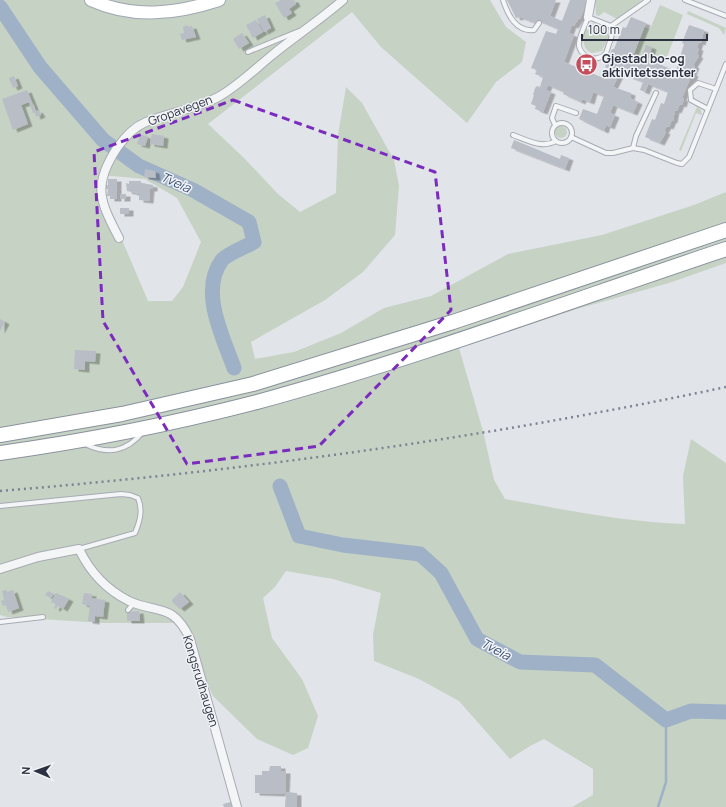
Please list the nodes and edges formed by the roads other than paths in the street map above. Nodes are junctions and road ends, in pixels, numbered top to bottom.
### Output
1 (91, 0) edge
2 (219, 0) edge
3 (343, 0) edge
4 (503, 0) edge
5 (591, 0) edge
6 (646, 0) edge
7 (685, 0) edge
8 (200, 3) edge
9 (726, 16) edge
10 (588, 17) junction
11 (539, 23) dead end
12 (611, 26) junction
13 (306, 30) junction
14 (248, 52) dead end
15 (726, 64) edge
16 (716, 89) junction
17 (656, 93) dead end
18 (708, 109) junction
19 (576, 113) dead end
20 (554, 125) junction
21 (513, 135) dead end
22 (571, 137) junction
23 (556, 141) junction
24 (633, 148) junction
25 (726, 230) edge
26 (119, 238) dead end
27 (726, 249) edge
28 (0, 435) edge
29 (0, 453) edge
30 (0, 506) edge
31 (79, 549) junction
32 (0, 569) edge
33 (134, 603) junction
34 (128, 610) dead end
35 (43, 617) dead end
36 (0, 622) edge
37 (238, 807) edge

1 - 8 main road
2 - 8 main road
3 - 13 street, Gropavegen
4 - 11 lane
5 - 10 street
6 - 12 lane
7 - 9 lane
10 - 12 lane
10 - 12 lane
13 - 14 lane
13 - 26 street, Gropavegen
15 - 16 lane
16 - 18 lane
16 - 18 lane
17 - 24 lane
18 - 24 lane
19 - 20 lane
20 - 22 lane
20 - 23 lane
21 - 23 lane
22 - 23 lane
22 - 24 lane
25 - 28 highway
27 - 29 highway
30 - 31 lane
31 - 32 street
31 - 33 street, Kongsrudhaugen
33 - 34 lane
33 - 37 street, Kongsrudhaugen
35 - 36 lane

